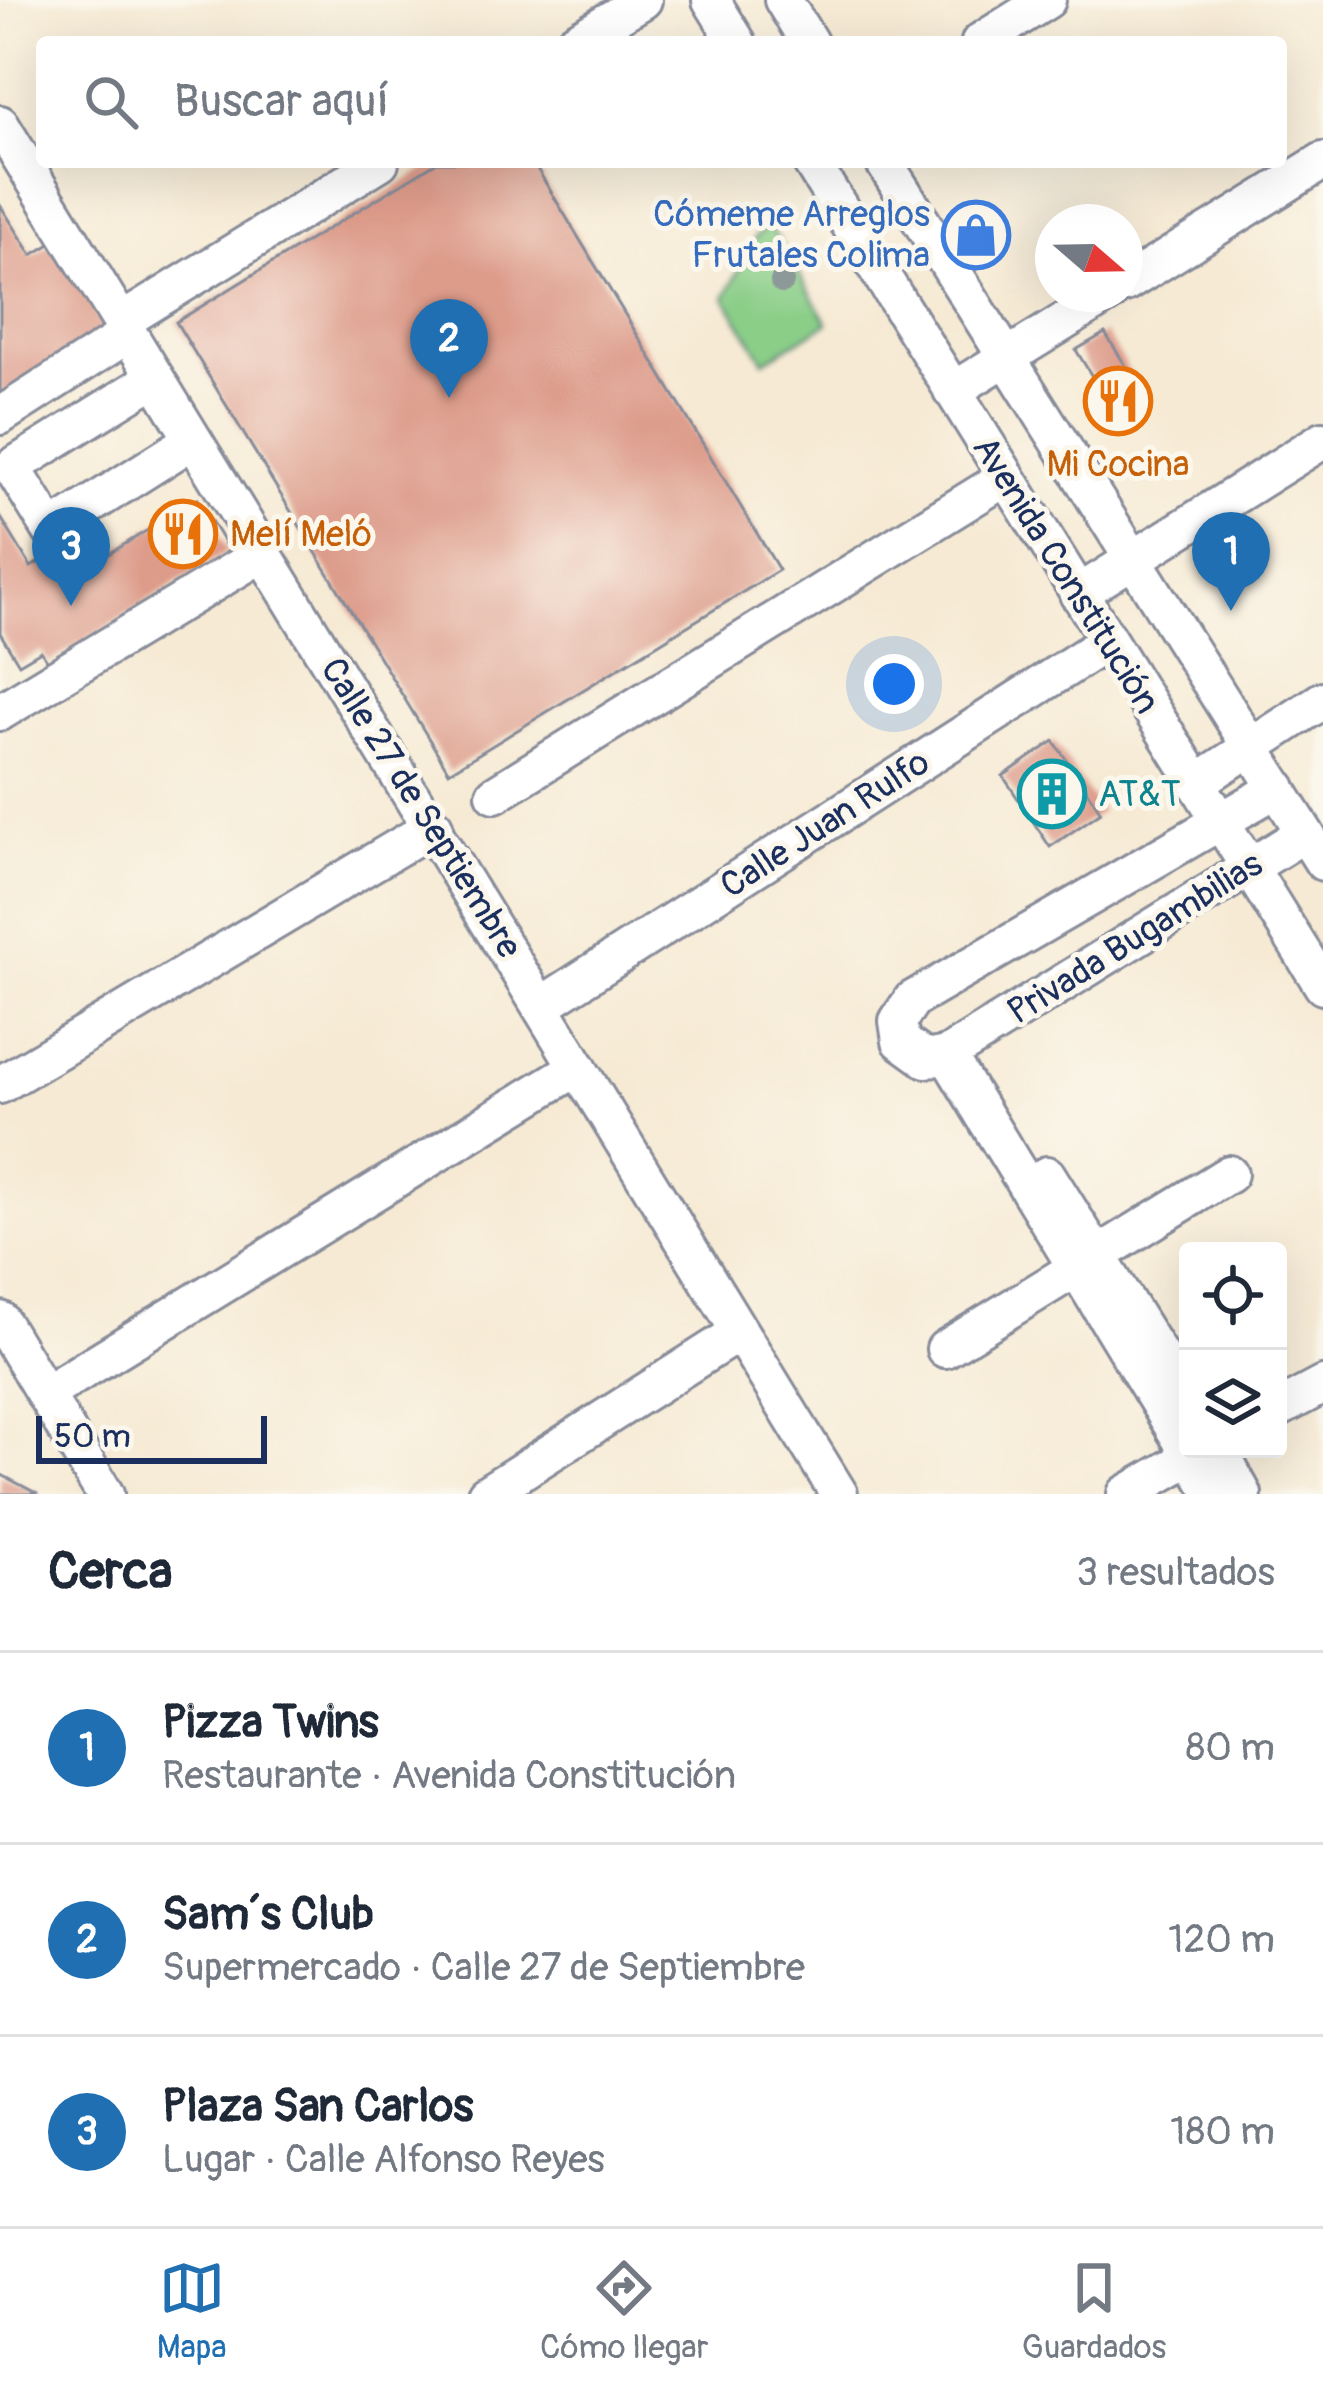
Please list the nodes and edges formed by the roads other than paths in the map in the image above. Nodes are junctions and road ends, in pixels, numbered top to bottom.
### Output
1 (643, 0) edge
2 (711, 0) edge
3 (783, 0) edge
4 (1046, 0) edge
5 (584, 36) edge
6 (733, 36) edge
7 (805, 36) edge
8 (989, 36) edge
9 (6, 149) edge
10 (1323, 161) edge
11 (371, 168) edge
12 (815, 168) edge
13 (888, 168) edge
14 (1143, 273) edge
15 (1080, 312) edge
16 (124, 328) junction
17 (1006, 358) junction
18 (155, 378) junction
19 (952, 391) junction
20 (0, 416) edge
21 (193, 440) junction
22 (1323, 440) edge
23 (1005, 478) junction
24 (262, 554) junction
25 (1132, 558) junction
26 (1078, 594) junction
27 (1107, 642) junction
28 (1323, 700) edge
29 (0, 712) edge
30 (1251, 745) junction
31 (1196, 783) junction
32 (1278, 788) junction
33 (495, 794) dead end
34 (1219, 820) junction
35 (434, 826) junction
36 (1314, 847) edge
37 (1248, 868) junction
38 (1323, 986) edge
39 (542, 1005) junction
40 (956, 1050) junction
41 (578, 1067) junction
42 (0, 1085) edge
43 (1229, 1174) dead end
44 (1086, 1262) junction
45 (0, 1320) edge
46 (738, 1333) junction
47 (945, 1349) dead end
48 (1323, 1385) edge
49 (1179, 1389) edge
50 (45, 1394) junction
51 (1287, 1404) edge
52 (1179, 1413) edge
53 (1192, 1458) edge
54 (1205, 1458) edge
55 (1209, 1458) edge
56 (105, 1494) edge
57 (486, 1494) edge
58 (839, 1494) edge
59 (1126, 1494) edge
60 (1214, 1494) edge
61 (1244, 1494) edge

1 - 5 street
2 - 6 street
3 - 7 street
4 - 8 street
9 - 16 street, Calle 27 de Septiembre
10 - 14 street
11 - 16 street
12 - 19 street, Avenida Constitución
13 - 17 street, Avenida Constitución
15 - 17 street
16 - 18 street, Calle 27 de Septiembre
16 - 20 street
17 - 19 street
17 - 25 street, Avenida Constitución
18 - 21 street, Calle 27 de Septiembre
18 - 21 street
19 - 23 street, Avenida Constitución
21 - 24 street, Calle 27 de Septiembre
22 - 25 street
23 - 26 street, Avenida Constitución
23 - 33 street
24 - 29 street
24 - 35 street, Calle 27 de Septiembre
25 - 26 street
25 - 30 street, Avenida Constitución
26 - 27 street, Avenida Constitución
27 - 31 street, Avenida Constitución
27 - 39 street, Calle Juan Rulfo
28 - 30 street
30 - 31 street
30 - 32 street, Avenida Constitución
31 - 34 street, Avenida Constitución
32 - 34 street, Privada Bugambilias
32 - 36 street, Avenida Constitución
34 - 37 street, Avenida Constitución
34 - 40 street, Privada Bugambilias
35 - 39 street, Calle 27 de Septiembre
35 - 42 street
36 - 37 street, Privada Bugambilias
37 - 38 street, Avenida Constitución
37 - 40 street, Privada Bugambilias
39 - 41 street, Calle 27 de Septiembre
40 - 44 street
41 - 46 street, Calle 27 de Septiembre
41 - 50 street
43 - 44 street
44 - 47 street
44 - 49 street
44 - 52 street
45 - 50 street
46 - 57 street
46 - 58 street, Calle 27 de Septiembre
48 - 51 street
50 - 56 street
53 - 59 street
54 - 60 street
55 - 61 street

